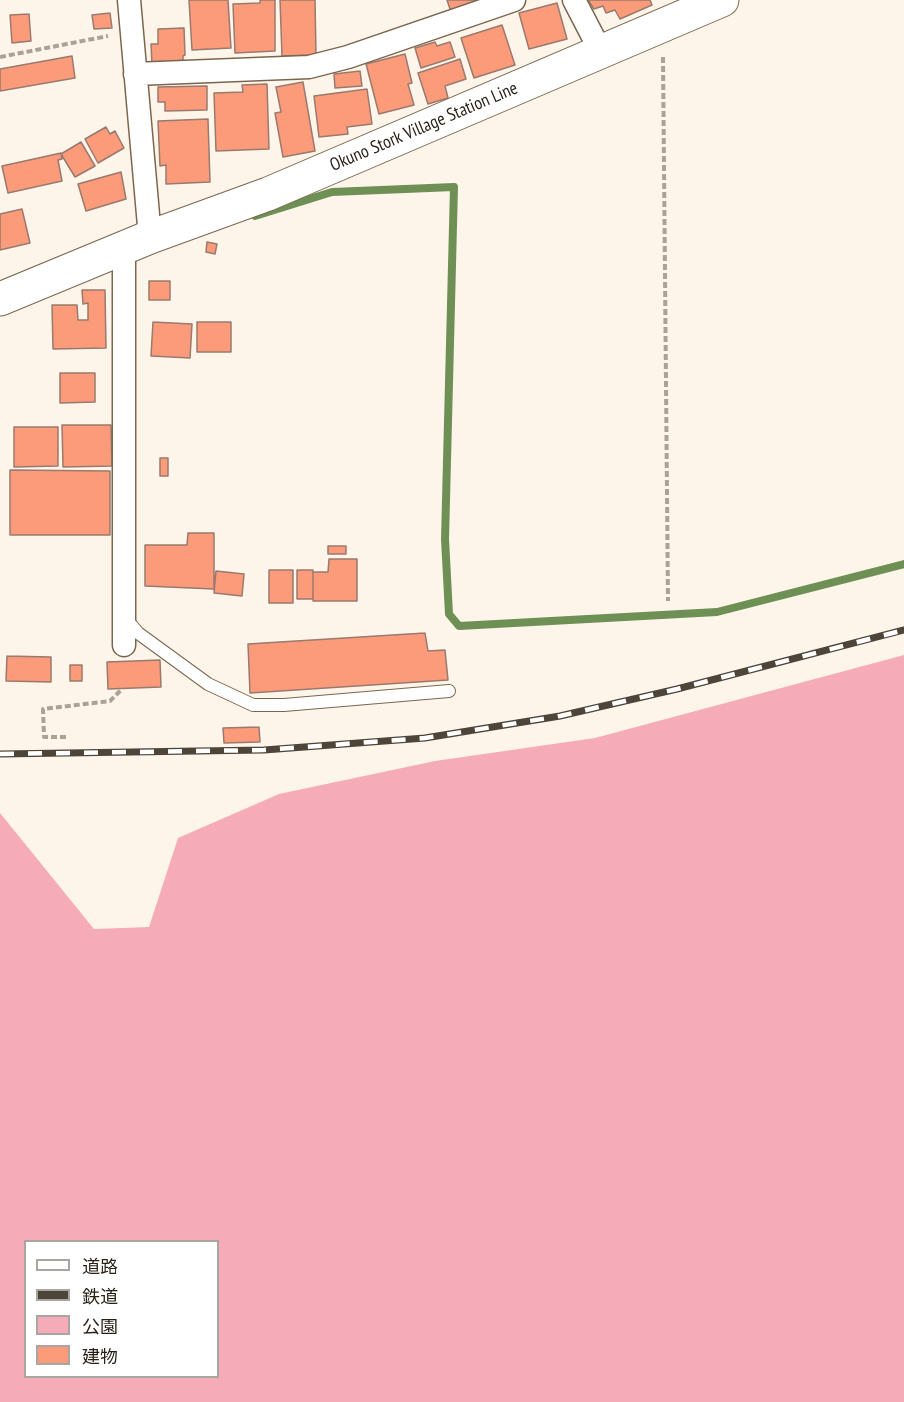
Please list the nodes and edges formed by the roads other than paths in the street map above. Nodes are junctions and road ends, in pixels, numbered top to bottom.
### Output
1 (129, 0) edge
2 (514, 0) edge
3 (574, 0) edge
4 (722, 0) edge
5 (601, 52) junction
6 (135, 74) junction
7 (137, 243) junction
8 (0, 299) edge
9 (123, 616) junction
10 (124, 645) dead end
11 (449, 691) dead end

1 - 6 street
2 - 6 street
3 - 5 street
4 - 5 main road, Okuno Stork Village Station Line
5 - 7 main road, Okuno Stork Village Station Line
6 - 7 street
7 - 8 main road, Okuno Stork Village Station Line
7 - 9 street
9 - 10 street
9 - 11 lane

